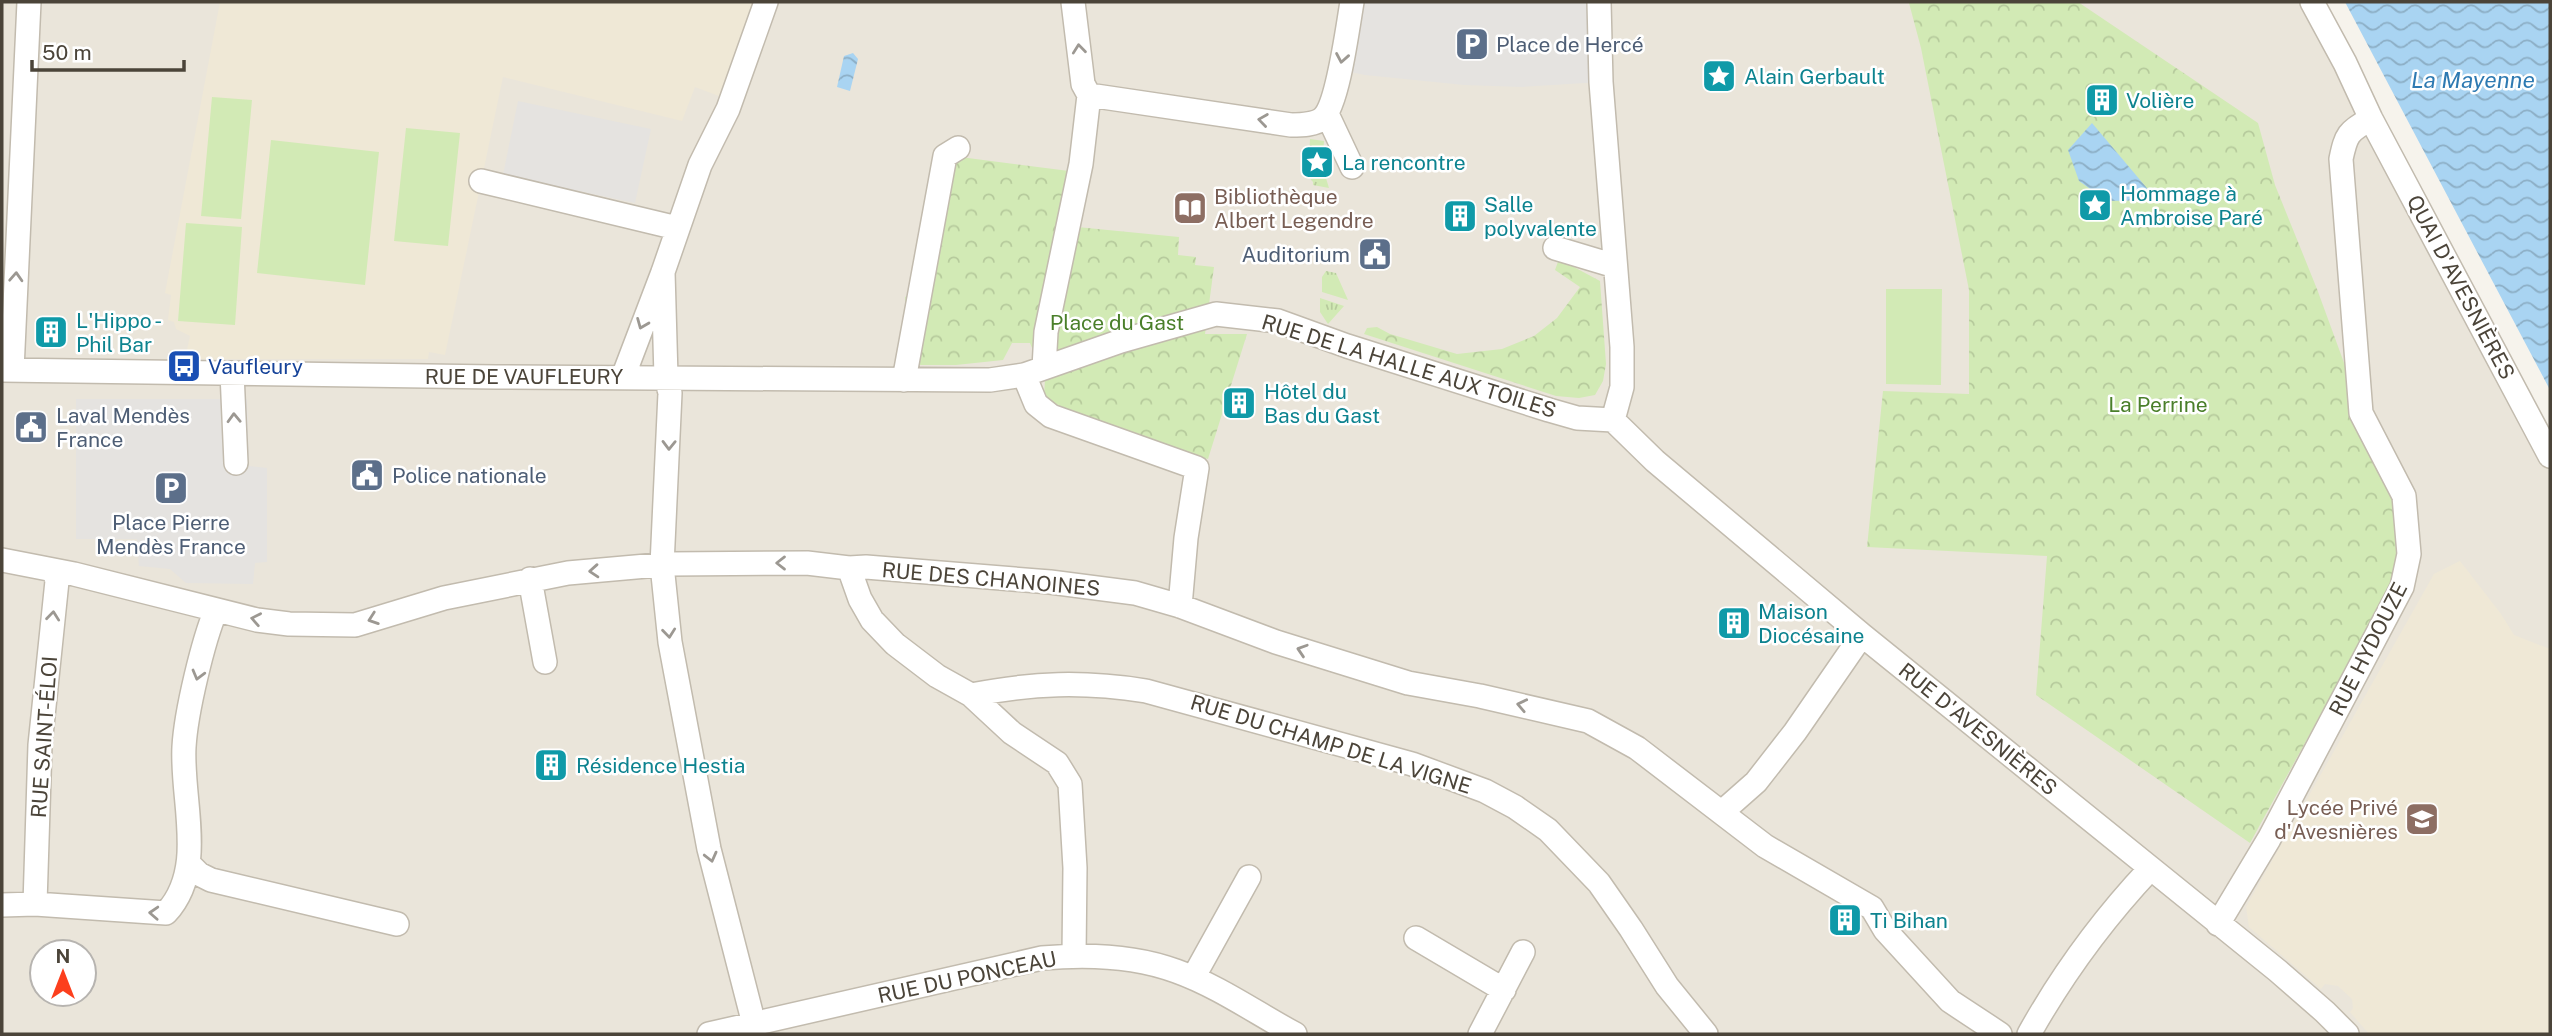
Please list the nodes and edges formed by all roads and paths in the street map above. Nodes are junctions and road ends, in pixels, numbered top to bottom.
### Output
1 (29, 2) edge
2 (766, 2) edge
3 (1073, 2) edge
4 (1352, 2) edge
5 (1599, 2) edge
6 (2312, 2) edge
7 (1089, 95) junction
8 (1327, 114) junction
9 (2371, 119) junction
10 (958, 148) dead end
11 (1352, 167) dead end
12 (481, 181) dead end
13 (677, 228) junction
14 (1555, 248) dead end
15 (1615, 266) junction
16 (663, 272) junction
17 (7, 370) edge
18 (1034, 371) junction
19 (232, 373) junction
20 (623, 377) junction
21 (666, 377) junction
22 (904, 380) junction
23 (1613, 421) junction
24 (2550, 456) edge
25 (236, 463) dead end
26 (2, 561) edge
27 (662, 565) junction
28 (849, 568) junction
29 (54, 571) junction
30 (530, 579) junction
31 (1180, 606) junction
32 (216, 610) junction
33 (1862, 635) junction
34 (545, 662) dead end
35 (971, 695) junction
36 (1722, 812) junction
37 (189, 864) junction
38 (2150, 869) junction
39 (1249, 877) dead end
40 (35, 904) junction
41 (2, 905) edge
42 (397, 924) dead end
43 (2218, 924) junction
44 (1416, 938) dead end
45 (1523, 952) dead end
46 (1074, 955) junction
47 (1193, 978) junction
48 (1504, 990) junction
49 (754, 1024) junction
50 (709, 1034) edge
51 (1295, 1034) edge
52 (1480, 1034) edge
53 (1706, 1034) edge
54 (2000, 1034) edge
55 (2029, 1034) edge
56 (2347, 1034) edge

17 -> 1 street
2 - 13 street
7 -> 3 street
4 -> 8 street
5 - 15 street
6 - 9 street, QUAI D'AVESNIÈRES
8 -> 7 street
7 - 18 street
8 - 11 street
9 - 24 street, QUAI D'AVESNIÈRES
9 - 43 street, RUE HYDOUZE
10 - 22 street
12 - 13 street
13 - 16 street
14 - 15 street
15 - 23 street
16 -> 20 street
16 - 21 street
17 - 19 street, RUE DE VAUFLEURY
18 - 22 street, RUE DE VAUFLEURY
18 - 23 street, RUE DE LA HALLE AUX TOILES
18 - 31 street
19 - 20 street, RUE DE VAUFLEURY
25 -> 19 street
20 - 21 street, RUE DE VAUFLEURY
21 - 22 street, RUE DE VAUFLEURY
21 -> 27 street
23 - 33 street, RUE D'AVESNIÈRES
26 - 29 street, RUE DES CHANOINES
28 -> 27 street, RUE DES CHANOINES
27 -> 30 street, RUE DES CHANOINES
27 -> 49 street
28 - 31 street, RUE DES CHANOINES
28 - 35 street
29 - 32 street, RUE DES CHANOINES
40 -> 29 street, RUE SAINT-ÉLOI
30 -> 32 street, RUE DES CHANOINES
30 - 34 street
36 -> 31 street, RUE DES CHANOINES
32 -> 37 street
33 - 36 street
33 - 38 street, RUE D'AVESNIÈRES
35 - 46 street
35 - 53 street, RUE DU CHAMP DE LA VIGNE
36 - 54 street, RUE DES CHANOINES
37 -> 40 street
37 - 42 street
38 - 43 street, RUE D'AVESNIÈRES
38 - 55 street
39 - 47 street
40 - 41 street
43 - 56 street, RUE D'AVESNIÈRES
44 - 48 street
45 - 48 street
46 - 47 street, RUE DU PONCEAU
46 - 49 street, RUE DU PONCEAU
47 - 51 street, RUE DU PONCEAU
48 - 52 street
49 - 50 street, RUE DU PONCEAU

